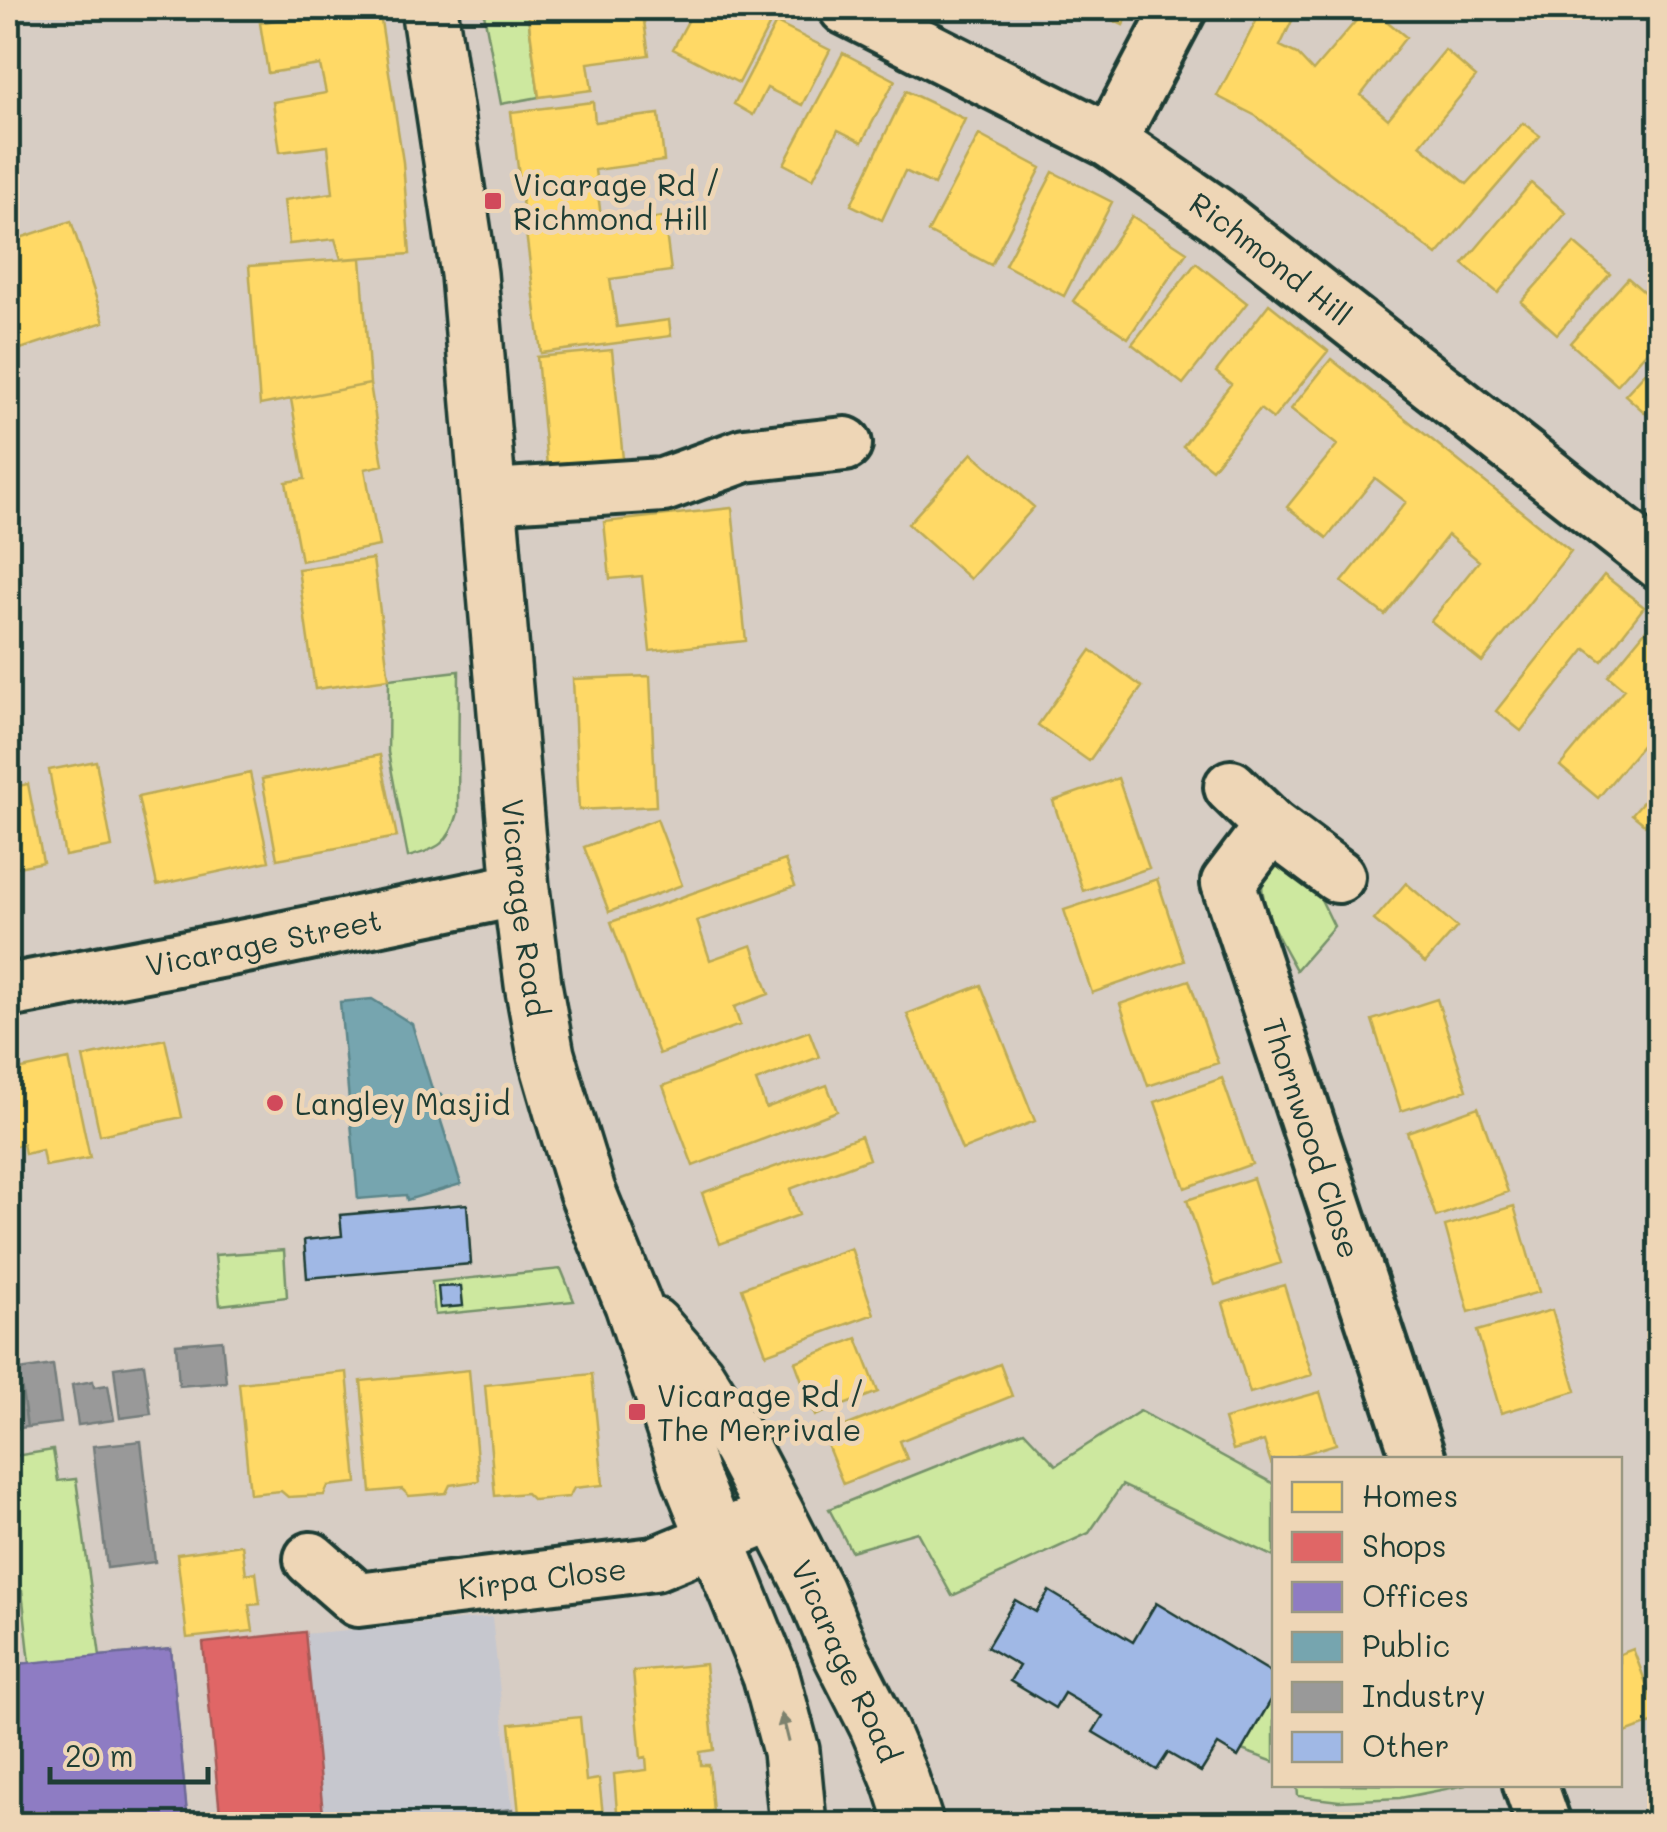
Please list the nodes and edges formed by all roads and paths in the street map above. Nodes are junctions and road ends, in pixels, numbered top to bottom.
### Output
1 (429, 8) edge
2 (846, 8) edge
3 (1180, 8) edge
4 (1110, 142) junction
5 (846, 444) dead end
6 (489, 496) junction
7 (1660, 563) edge
8 (1231, 787) dead end
9 (1272, 826) junction
10 (1338, 876) dead end
11 (521, 889) junction
12 (8, 992) edge
13 (633, 1304) junction
14 (1418, 1457) edge
15 (776, 1514) junction
16 (716, 1538) junction
17 (311, 1559) dead end
18 (1531, 1787) edge
19 (798, 1824) edge
20 (915, 1824) edge
21 (1544, 1824) edge

1 - 6 main road, Vicarage Road
2 - 4 street, Richmond Hill
3 - 4 street
4 - 7 street, Richmond Hill
5 - 6 street
6 - 11 main road, Vicarage Road
8 - 9 street
9 - 10 street
9 - 14 street, Thornwood Close
11 - 12 street, Vicarage Street
11 - 13 main road, Vicarage Road
13 - 15 main road, Vicarage Road
13 - 16 main road, Vicarage Road
15 - 16 street, Kirpa Close
15 - 20 main road, Vicarage Road
16 - 17 street, Kirpa Close
19 -> 16 main road, Vicarage Road
18 - 21 street

